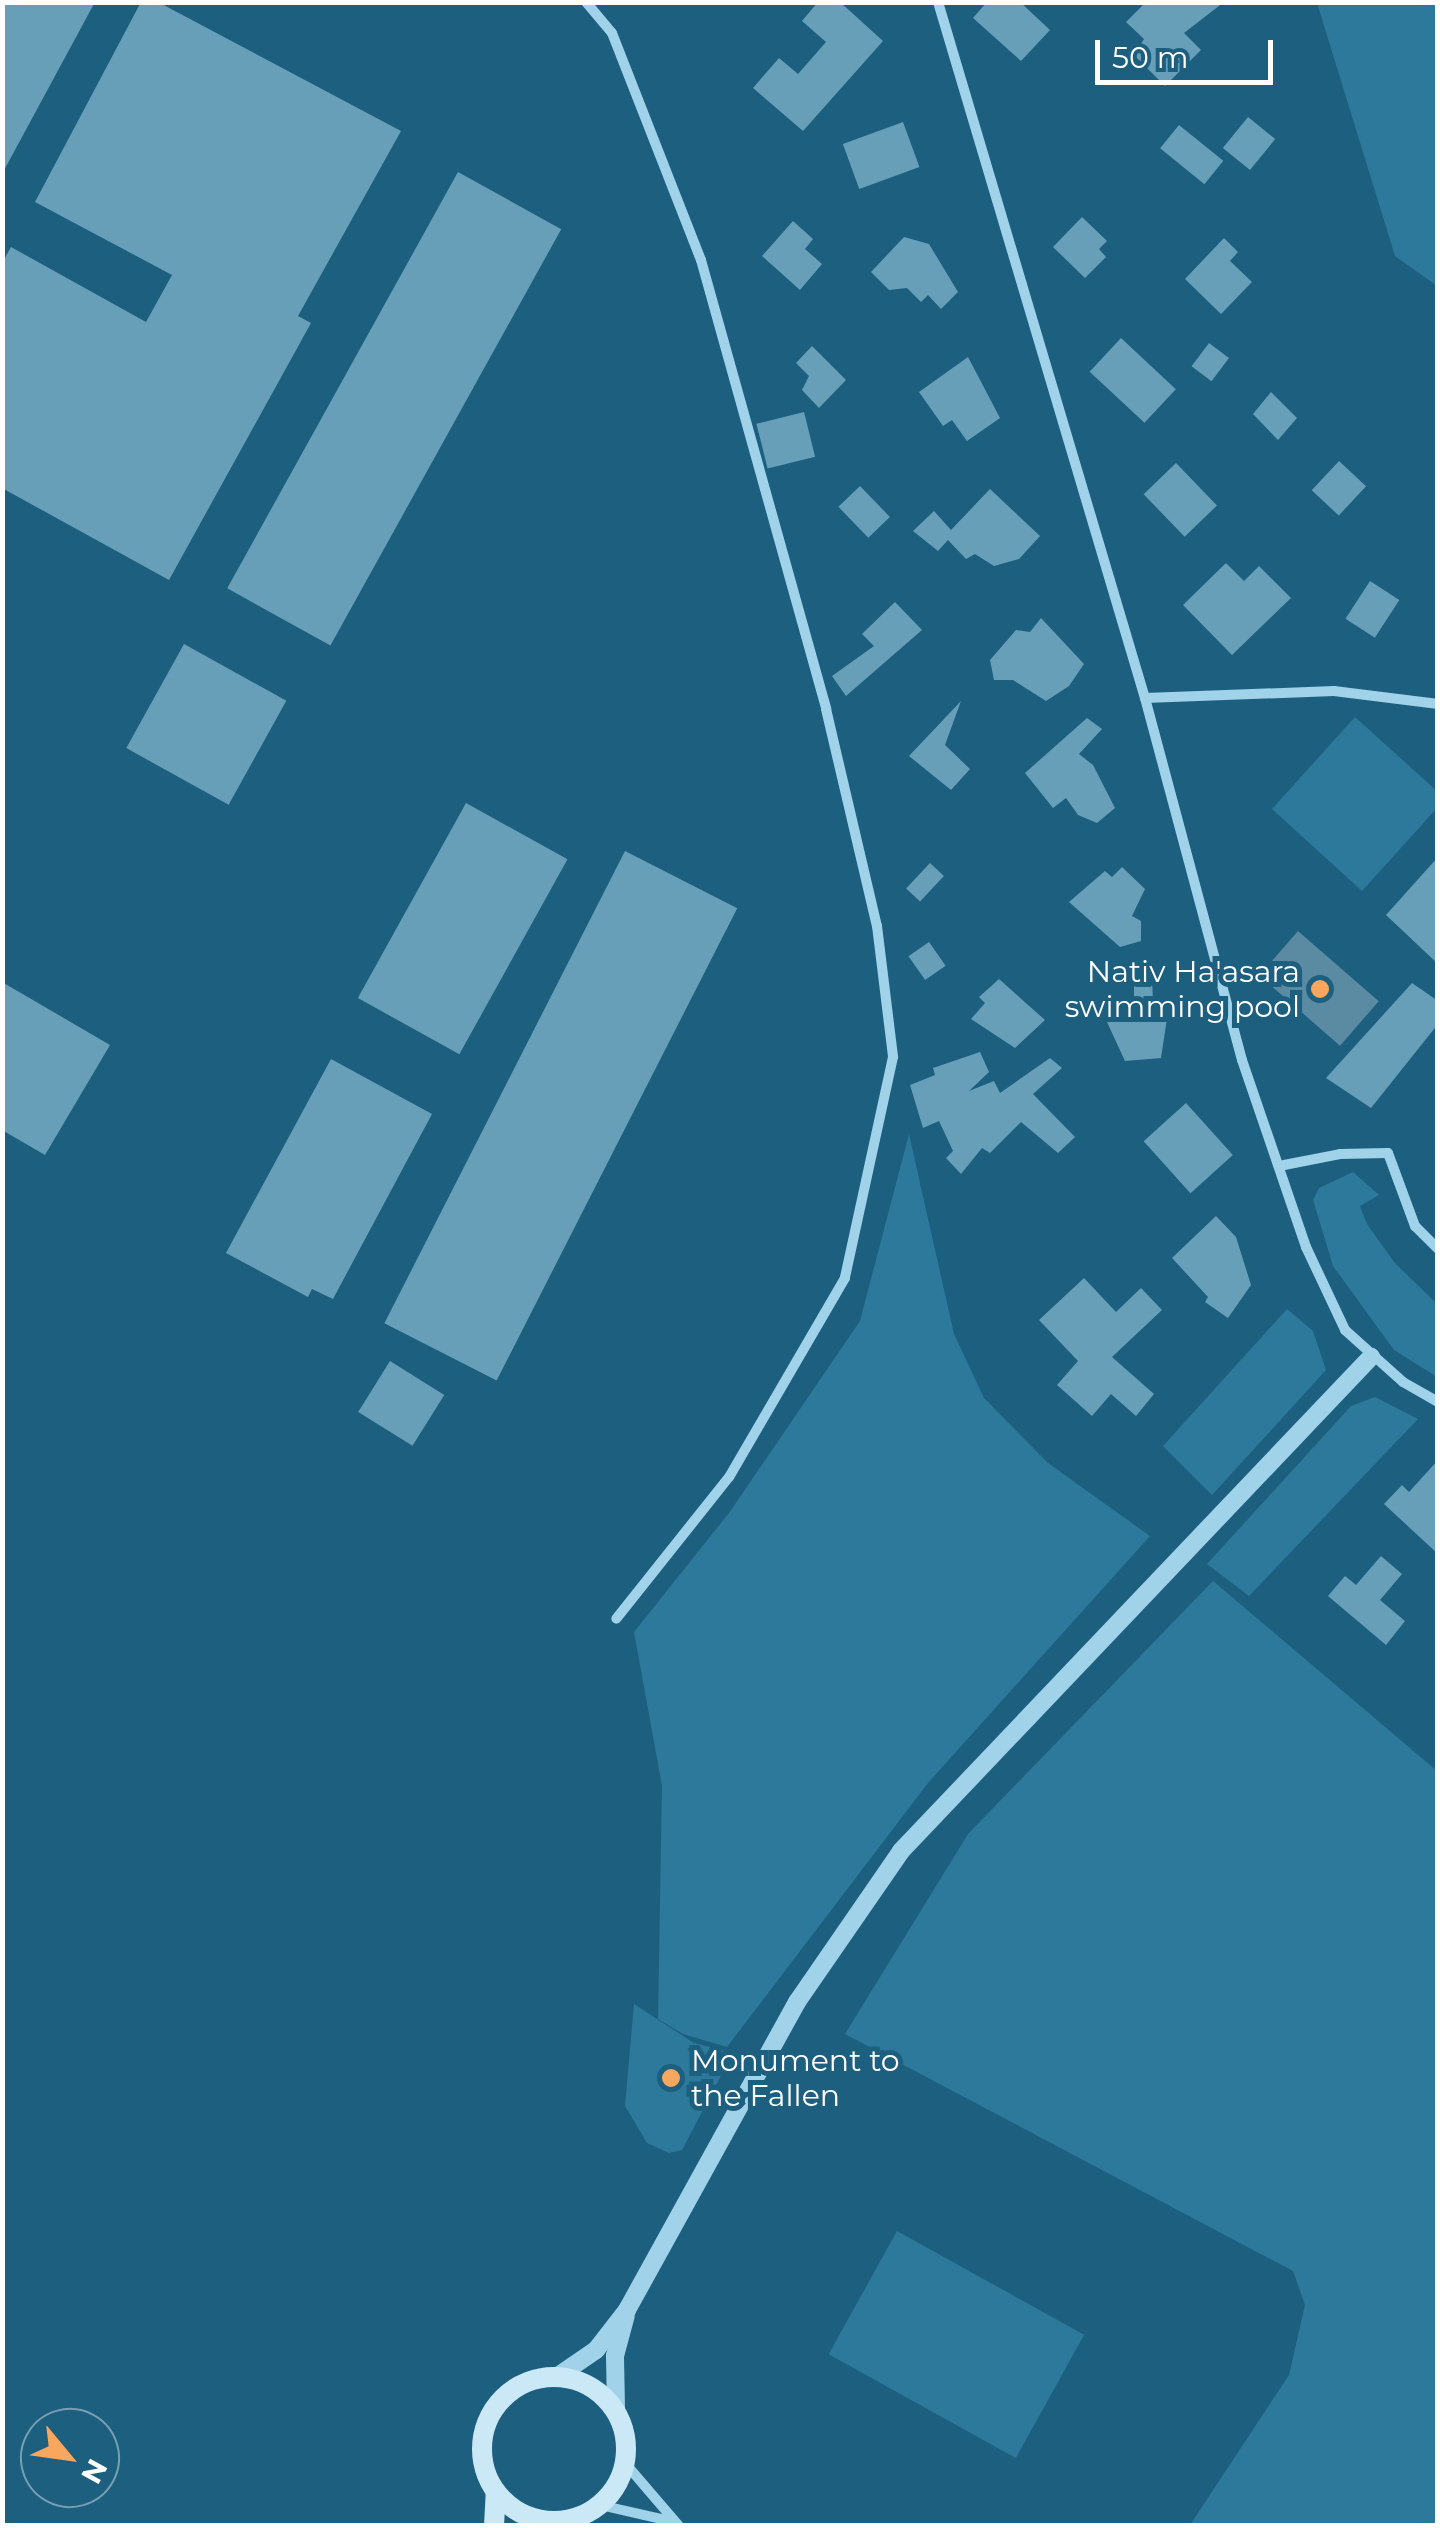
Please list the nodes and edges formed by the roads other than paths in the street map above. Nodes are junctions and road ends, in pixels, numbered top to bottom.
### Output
1 (586, 2) edge
2 (938, 2) edge
3 (1145, 698) junction
4 (1438, 704) edge
5 (1279, 1166) junction
6 (1438, 1248) edge
7 (1371, 1357) junction
8 (1438, 1402) edge
9 (616, 1619) dead end
10 (627, 2310) junction
11 (558, 2376) junction
12 (616, 2409) junction
13 (625, 2463) junction
14 (496, 2493) junction
15 (600, 2505) junction
16 (555, 2523) edge
17 (676, 2524) edge
18 (494, 2526) edge

1 - 9 street
2 - 3 street
3 - 4 street
3 - 5 street
5 - 6 street
5 - 7 street
7 - 8 street
7 - 10 street
10 - 11 street
10 - 12 street
11 - 12 main road
11 - 14 main road
12 - 13 main road
13 - 15 main road
13 - 17 street
14 - 16 main road
14 - 18 main road
15 - 16 main road
15 - 17 street

